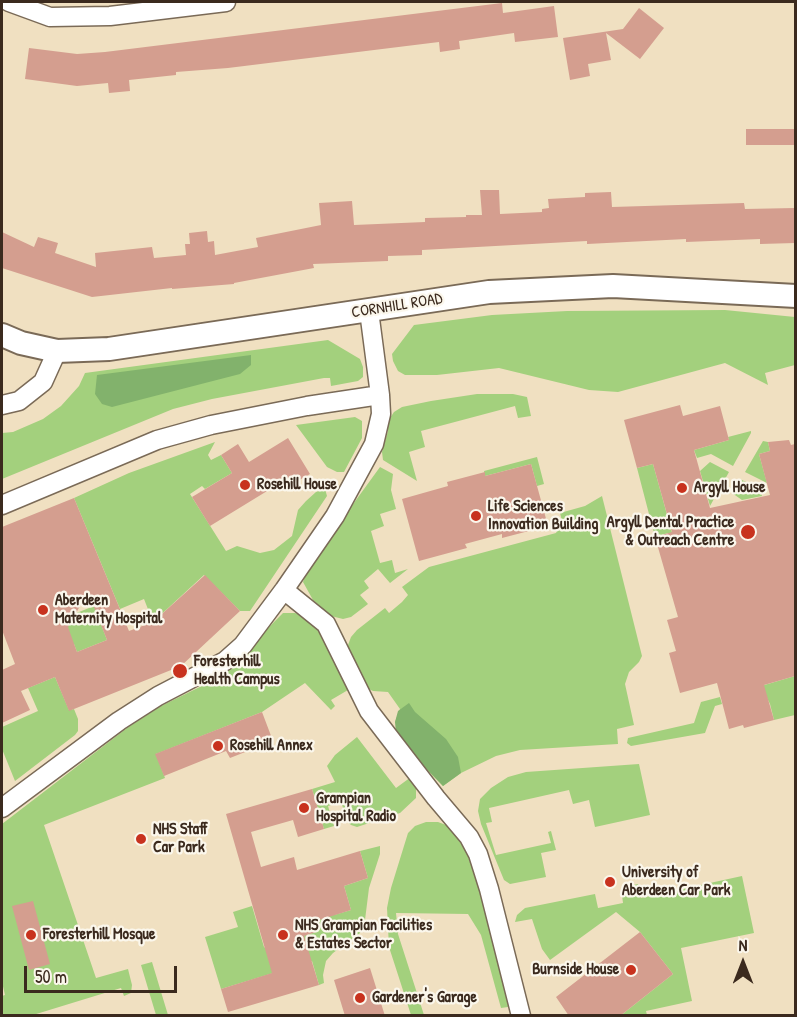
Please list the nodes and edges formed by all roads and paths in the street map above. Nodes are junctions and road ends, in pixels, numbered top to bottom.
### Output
1 (9, 2) edge
2 (226, 2) edge
3 (795, 296) edge
4 (369, 311) junction
5 (2, 335) edge
6 (57, 351) junction
7 (380, 395) junction
8 (2, 405) edge
9 (2, 505) edge
10 (284, 590) junction
11 (2, 808) edge
12 (521, 1016) edge

1 - 2 street
3 - 4 street, CORNHILL ROAD
4 - 6 street, CORNHILL ROAD
4 - 7 street
5 - 6 street, CORNHILL ROAD
6 - 8 street
7 - 9 street
7 - 10 street
10 - 11 street
10 - 12 street

